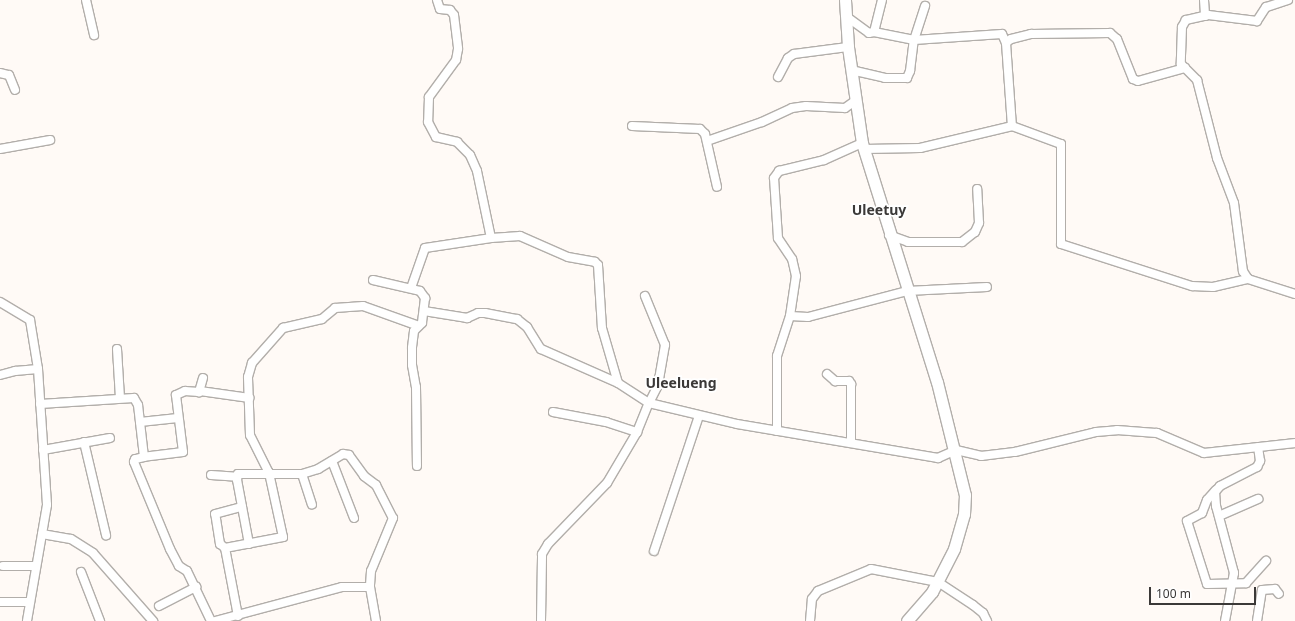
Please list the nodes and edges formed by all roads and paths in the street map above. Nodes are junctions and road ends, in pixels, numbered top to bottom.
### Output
1 (86, 0) edge
2 (437, 0) edge
3 (845, 0) edge
4 (882, 0) edge
5 (1204, 0) edge
6 (1288, 0) edge
7 (925, 6) dead end
8 (1205, 16) junction
9 (847, 17) junction
10 (874, 32) junction
11 (94, 35) dead end
12 (914, 40) junction
13 (1006, 43) junction
14 (848, 47) junction
15 (1185, 68) junction
16 (850, 70) junction
17 (0, 73) edge
18 (778, 77) dead end
19 (15, 90) dead end
20 (856, 101) junction
21 (632, 126) dead end
22 (1012, 126) junction
23 (50, 140) dead end
24 (707, 141) junction
25 (863, 146) junction
26 (0, 149) edge
27 (717, 186) dead end
28 (977, 189) dead end
29 (889, 235) junction
30 (491, 238) junction
31 (1243, 271) junction
32 (1248, 279) junction
33 (373, 280) dead end
34 (1236, 281) junction
35 (987, 287) dead end
36 (411, 288) junction
37 (907, 291) junction
38 (1295, 294) edge
39 (646, 296) dead end
40 (0, 302) edge
41 (424, 311) junction
42 (790, 316) junction
43 (419, 326) junction
44 (117, 349) dead end
45 (38, 369) junction
46 (827, 374) dead end
47 (0, 375) edge
48 (203, 378) dead end
49 (618, 383) junction
50 (200, 391) junction
51 (120, 398) junction
52 (250, 398) junction
53 (649, 403) junction
54 (40, 404) junction
55 (553, 412) dead end
56 (698, 416) junction
57 (178, 418) junction
58 (140, 422) junction
59 (777, 431) junction
60 (636, 432) junction
61 (110, 438) dead end
62 (84, 442) junction
63 (1295, 443) edge
64 (851, 444) junction
65 (1258, 447) junction
66 (44, 450) junction
67 (956, 450) junction
68 (144, 457) junction
69 (332, 461) junction
70 (417, 466) dead end
71 (269, 473) junction
72 (302, 474) junction
73 (211, 475) dead end
74 (237, 477) junction
75 (1216, 490) junction
76 (1258, 499) dead end
77 (312, 504) dead end
78 (242, 507) junction
79 (1219, 516) junction
80 (354, 518) dead end
81 (42, 534) junction
82 (106, 535) dead end
83 (249, 544) junction
84 (225, 548) junction
85 (654, 551) dead end
86 (1266, 561) dead end
87 (3, 566) dead end
88 (36, 566) junction
89 (81, 572) dead end
90 (938, 582) junction
91 (1232, 582) junction
92 (196, 587) junction
93 (370, 587) junction
94 (1279, 594) dead end
95 (0, 602) edge
96 (29, 602) junction
97 (159, 606) dead end
98 (238, 616) junction
99 (212, 620) edge
100 (27, 621) edge
101 (100, 621) edge
102 (153, 621) edge
103 (201, 621) edge
104 (376, 621) edge
105 (541, 621) edge
106 (810, 621) edge
107 (906, 621) edge
108 (987, 621) edge
109 (1227, 621) edge
110 (1257, 621) edge

1 - 11 street
2 - 30 street
3 - 9 street
4 - 10 street
5 - 8 street
6 - 8 street
7 - 12 street
8 - 15 street
9 - 10 street
9 - 14 street
10 - 12 street
12 - 13 street
12 - 16 street
13 - 15 street
13 - 22 street
14 - 16 street
14 - 18 street
15 - 31 street
16 - 20 street
17 - 19 street
20 - 24 street
20 - 25 street
21 - 24 street
22 - 25 street
22 - 34 street
23 - 26 street
24 - 27 street
25 - 29 street
25 - 42 street
28 - 29 street
29 - 37 street
30 - 36 street
30 - 49 street
31 - 32 street
31 - 34 street
32 - 34 street
32 - 38 street
33 - 36 street
35 - 37 street
36 - 41 street
37 - 42 street
37 - 67 street
39 - 53 street
40 - 45 street
41 - 43 street
41 - 49 street
42 - 59 street
43 - 52 street
43 - 70 street
44 - 51 street
45 - 47 street
45 - 54 street
46 - 64 street
48 - 50 street
49 - 53 street
50 - 52 street
50 - 57 street
51 - 54 street
51 - 58 street
52 - 71 street
53 - 56 street
53 - 60 street
54 - 66 street
55 - 60 street
56 - 59 street
56 - 85 street
57 - 58 street
57 - 68 street
58 - 68 street
59 - 64 street
60 - 105 street
61 - 62 street
62 - 66 street
62 - 82 street
63 - 65 street
64 - 67 street
65 - 67 street
65 - 75 street
66 - 81 street
67 - 90 street
68 - 92 street
69 - 72 street
69 - 80 street
69 - 93 street
71 - 72 street
71 - 74 street
71 - 83 street
72 - 77 street
73 - 74 street
74 - 78 street
75 - 79 street
75 - 91 street
76 - 79 street
78 - 83 street
78 - 84 street
79 - 91 street
81 - 88 street
81 - 102 street
83 - 84 street
84 - 98 street
86 - 91 street
87 - 88 street
88 - 96 street
89 - 101 street
90 - 106 street
90 - 107 street
90 - 108 street
91 - 109 street
92 - 97 street
92 - 99 street
93 - 98 street
93 - 104 street
94 - 110 street
95 - 96 street
96 - 100 street
98 - 99 street
99 - 103 street

